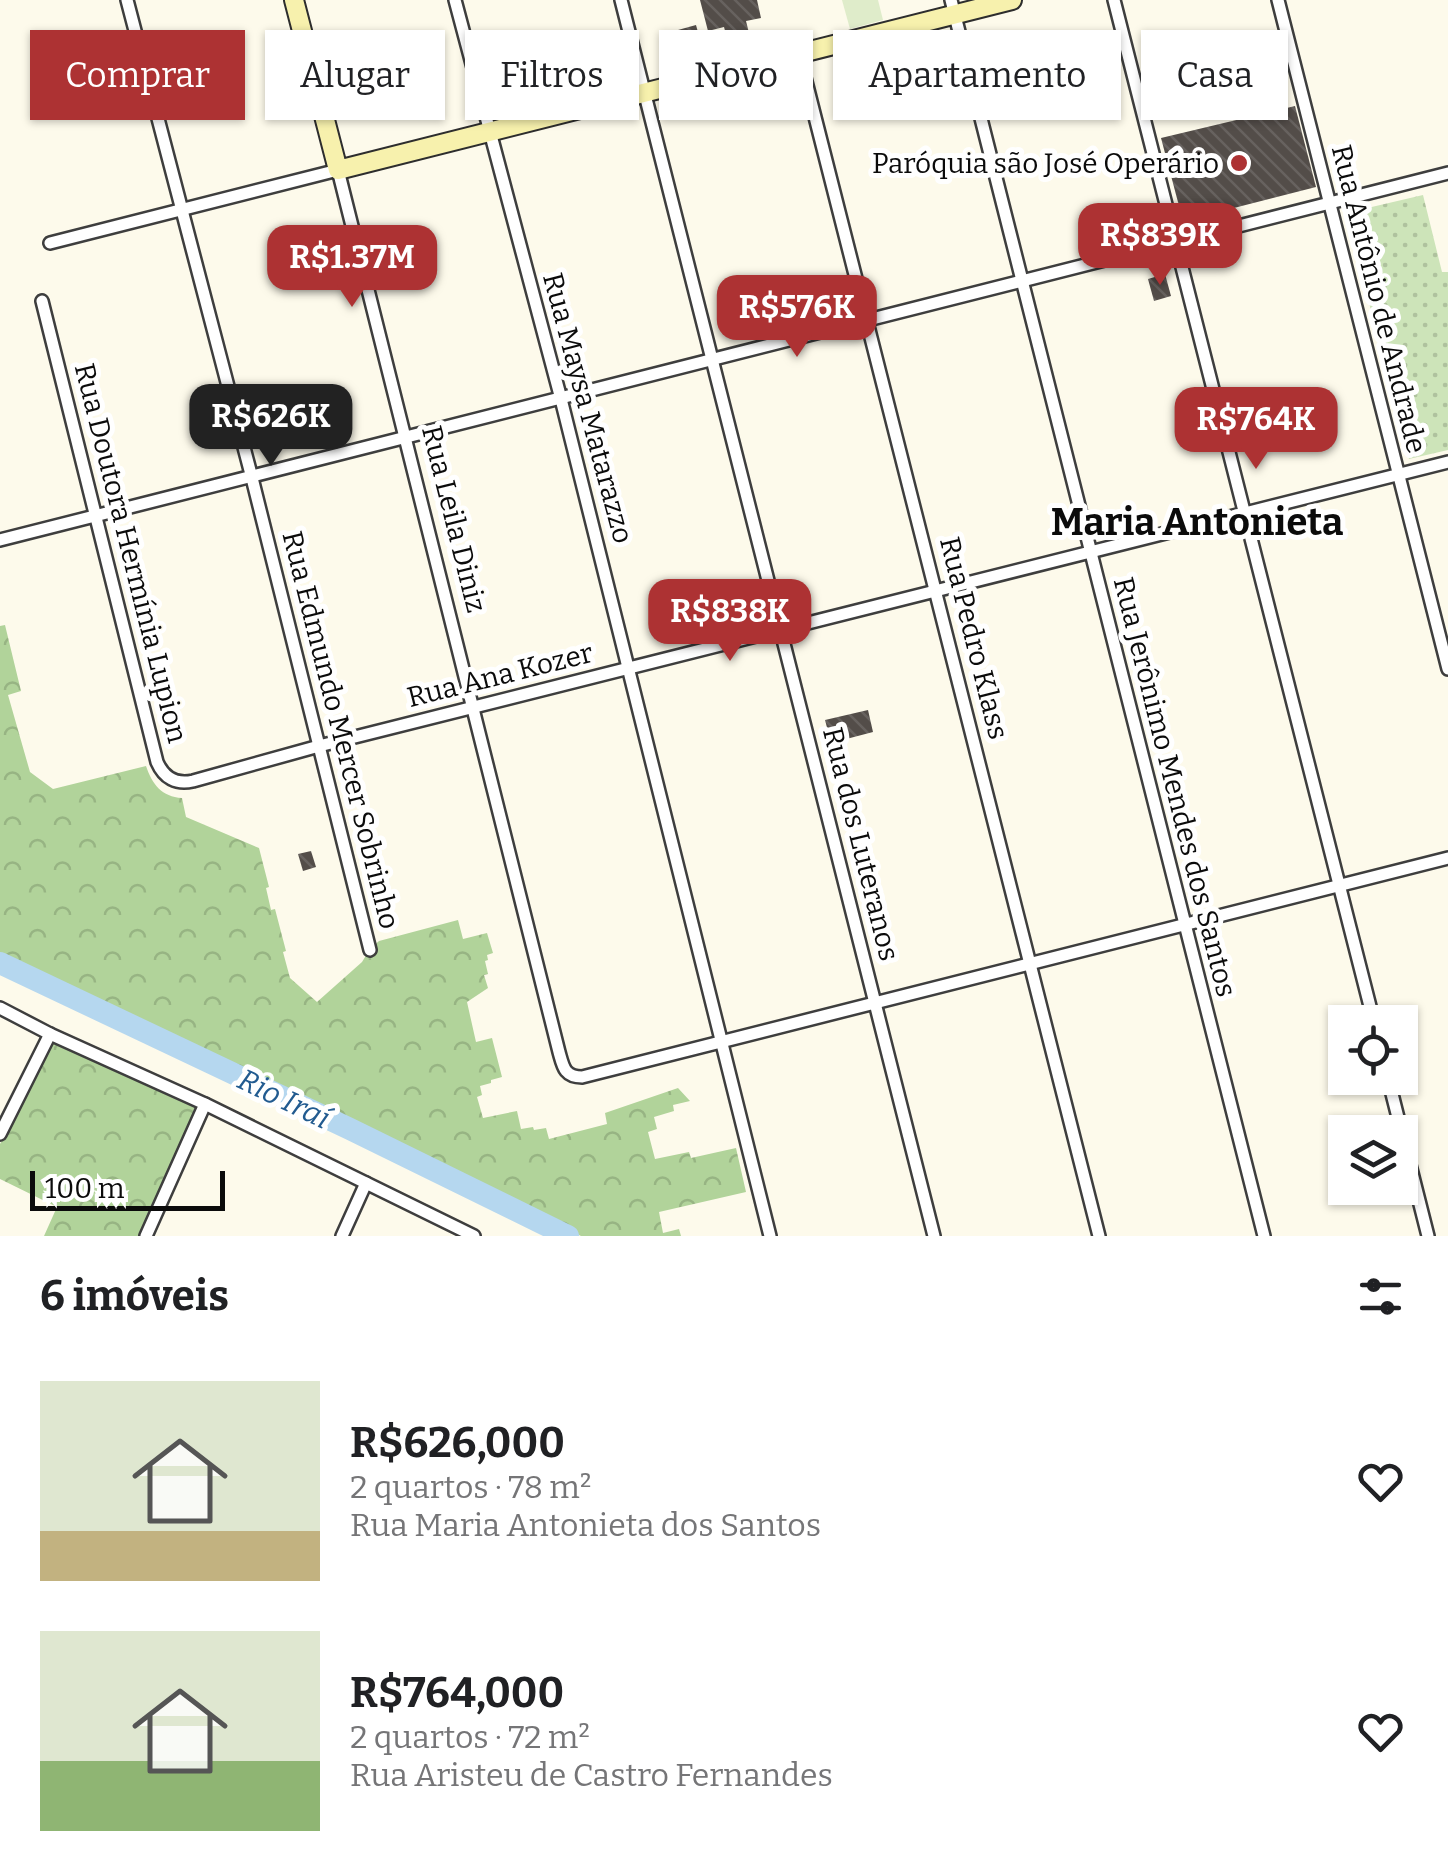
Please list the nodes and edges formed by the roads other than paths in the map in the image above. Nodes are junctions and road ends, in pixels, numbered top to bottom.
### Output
1 (127, 0) edge
2 (294, 0) edge
3 (455, 0) edge
4 (621, 0) edge
5 (1012, 0) edge
6 (1114, 0) edge
7 (1278, 0) edge
8 (953, 7) edge
9 (813, 50) edge
10 (659, 88) edge
11 (644, 92) junction
12 (813, 109) edge
13 (489, 132) junction
14 (338, 170) junction
15 (1448, 174) edge
16 (1330, 204) junction
17 (181, 210) junction
18 (1177, 242) junction
19 (50, 243) dead end
20 (1023, 281) junction
21 (42, 301) dead end
22 (867, 321) junction
23 (712, 361) junction
24 (561, 399) junction
25 (406, 439) junction
26 (1448, 462) edge
27 (1398, 474) junction
28 (252, 478) junction
29 (1246, 513) junction
30 (97, 517) junction
31 (0, 540) edge
32 (1090, 552) junction
33 (936, 589) junction
34 (781, 629) junction
35 (628, 669) junction
36 (1448, 669) edge
37 (471, 707) junction
38 (319, 746) junction
39 (204, 778) joint
40 (1448, 858) edge
41 (1339, 886) junction
42 (1184, 925) junction
43 (370, 950) dead end
44 (1030, 964) junction
45 (875, 1003) junction
46 (1370, 1005) edge
47 (0, 1008) edge
48 (50, 1034) junction
49 (722, 1042) junction
50 (1392, 1095) edge
51 (205, 1104) junction
52 (0, 1134) edge
53 (366, 1183) junction
54 (146, 1236) edge
55 (342, 1236) edge
56 (474, 1236) edge
57 (770, 1236) edge
58 (934, 1236) edge
59 (1099, 1236) edge
60 (1264, 1236) edge
61 (1428, 1236) edge

1 - 17 street, Rua Edmundo Mercer Sobrinho
2 - 14 street, Rua Leila Diniz
3 - 13 street, Rua Maysa Matarazzo
4 - 11 street, Rua dos Luteranos
5 - 8 street
6 - 18 street
7 - 16 street, Rua Antônio de Andrade
8 - 9 street
8 - 20 street, Rua Jerônimo Mendes dos Santos
10 - 11 street
11 - 13 street
11 - 23 street, Rua dos Luteranos
12 - 22 street, Rua Pedro Klass
13 - 14 street
13 - 24 street, Rua Maysa Matarazzo
14 - 17 street
14 - 25 street, Rua Leila Diniz
15 - 16 street
16 - 18 street
16 - 27 street, Rua Antônio de Andrade
17 - 19 street
17 - 28 street, Rua Edmundo Mercer Sobrinho
18 - 20 street
18 - 29 street
20 - 22 street
20 - 32 street, Rua Jerônimo Mendes dos Santos
21 - 30 street, Rua Doutora Hermínia Lupion
22 - 23 street
22 - 33 street, Rua Pedro Klass
23 - 24 street
23 - 34 street, Rua dos Luteranos
24 - 25 street
24 - 35 street, Rua Maysa Matarazzo
25 - 28 street
25 - 37 street, Rua Leila Diniz
26 - 27 street, Rua Ana Kozer
27 - 29 street, Rua Ana Kozer
27 - 36 street, Rua Antônio de Andrade
28 - 30 street
28 - 38 street, Rua Edmundo Mercer Sobrinho
29 - 32 street, Rua Ana Kozer
29 - 41 street
30 - 31 street
30 - 39 street, Rua Doutora Hermínia Lupion
32 - 33 street, Rua Ana Kozer
32 - 42 street, Rua Jerônimo Mendes dos Santos
33 - 34 street, Rua Ana Kozer
33 - 44 street, Rua Pedro Klass
34 - 35 street, Rua Ana Kozer
34 - 45 street, Rua dos Luteranos
35 - 37 street, Rua Ana Kozer
35 - 49 street, Rua Maysa Matarazzo
37 - 38 street, Rua Ana Kozer
37 - 49 street, Rua Leila Diniz
38 - 39 street, Rua Ana Kozer
38 - 43 street, Rua Edmundo Mercer Sobrinho
40 - 41 street
41 - 42 street
41 - 46 street
42 - 44 street
42 - 60 street, Rua Jerônimo Mendes dos Santos
44 - 45 street
44 - 59 street, Rua Pedro Klass
45 - 49 street
45 - 58 street, Rua dos Luteranos
47 - 48 street
48 - 51 street
48 - 52 street
49 - 57 street, Rua Maysa Matarazzo
50 - 61 street
51 - 53 street
51 - 54 street
53 - 55 street
53 - 56 street

